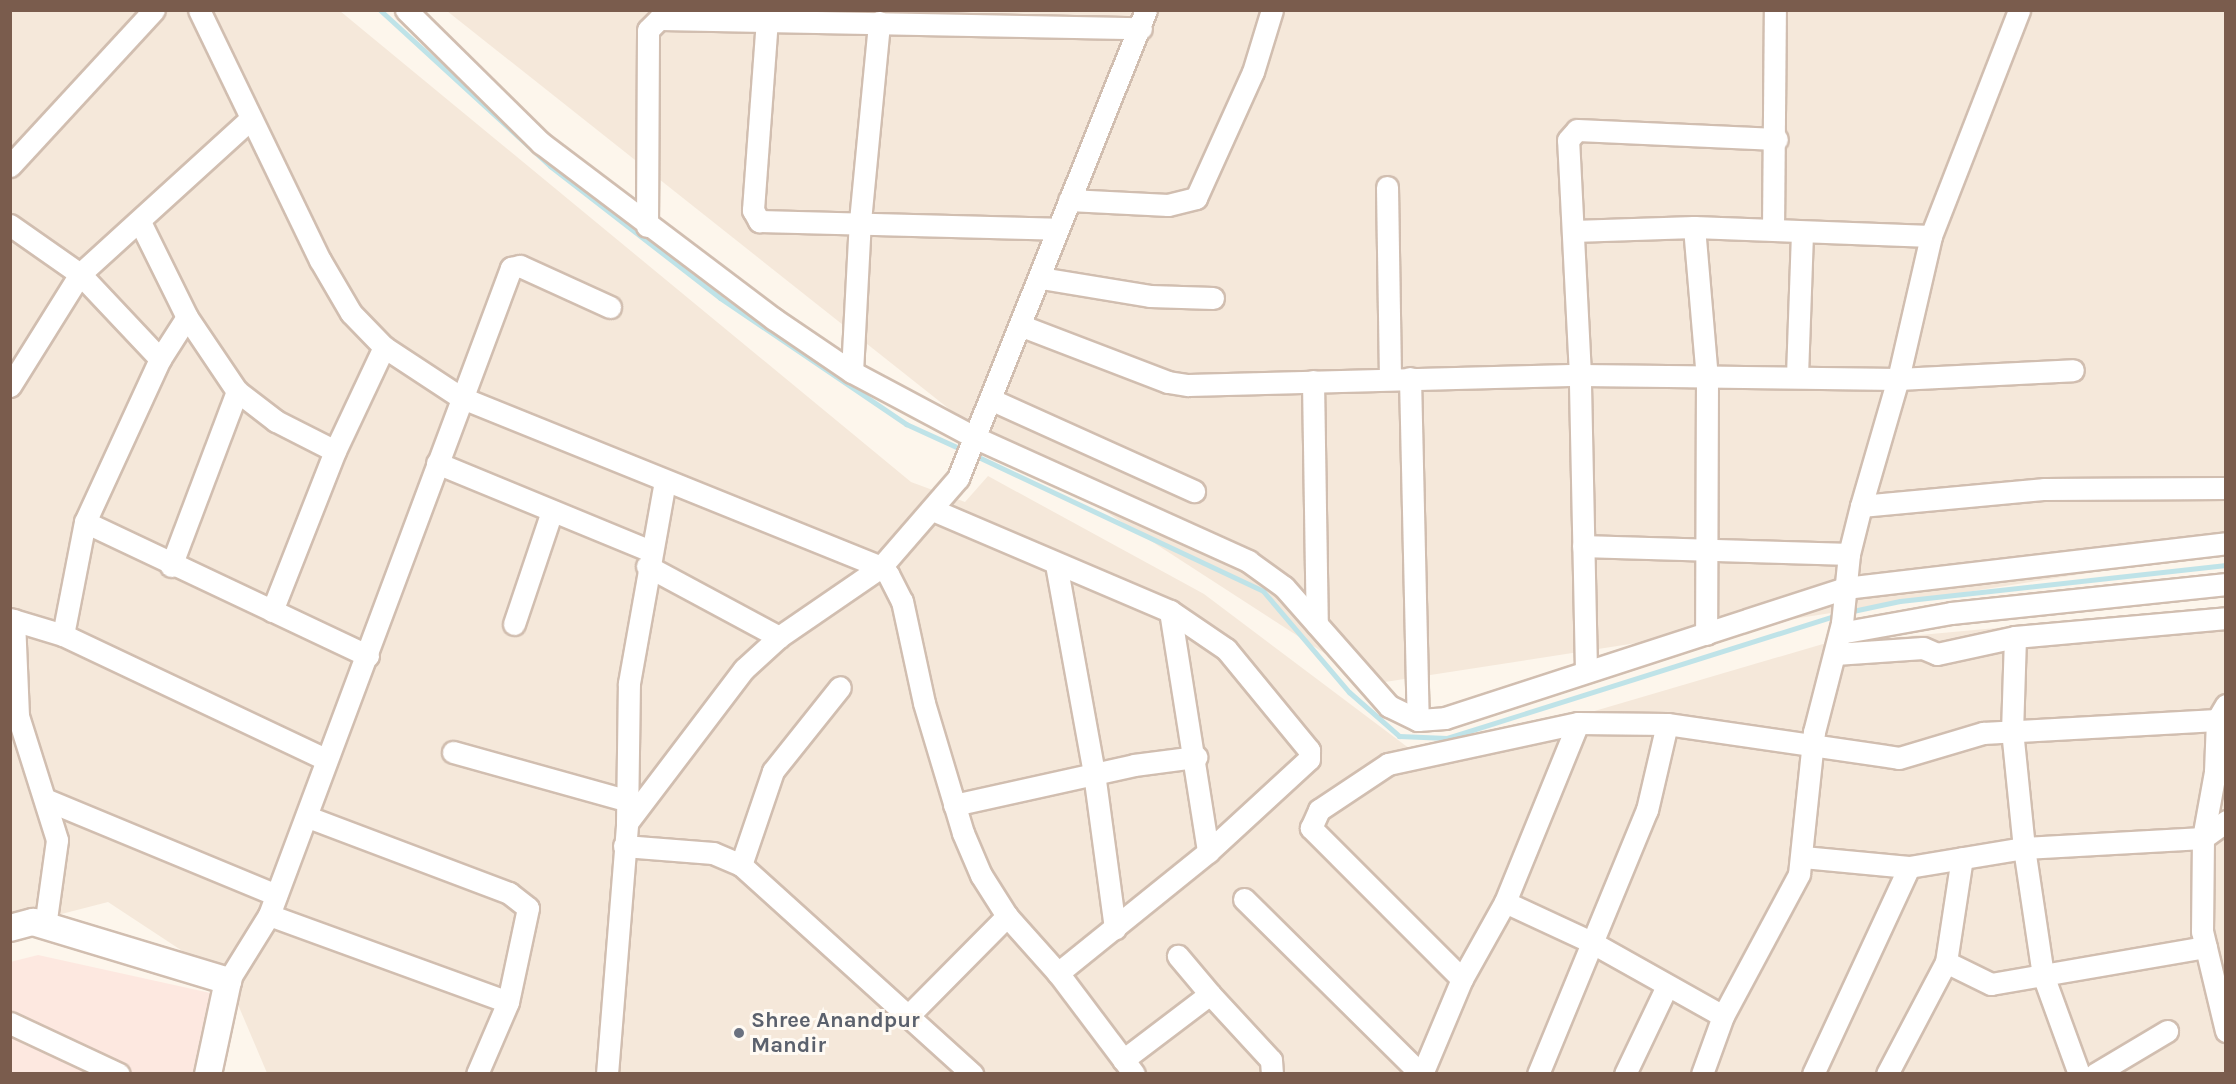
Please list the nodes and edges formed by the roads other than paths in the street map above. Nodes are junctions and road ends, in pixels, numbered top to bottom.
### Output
1 (154, 10) edge
2 (199, 10) edge
3 (406, 10) edge
4 (1272, 10) edge
5 (1775, 10) edge
6 (2019, 10) edge
7 (680, 14) edge
8 (822, 15) edge
9 (767, 19) junction
10 (1143, 19) edge
11 (879, 22) junction
12 (249, 120) junction
13 (1777, 139) junction
14 (10, 166) edge
15 (1387, 187) dead end
16 (1069, 200) junction
17 (860, 221) junction
18 (141, 224) junction
19 (10, 225) edge
20 (647, 226) junction
21 (1694, 227) junction
22 (1057, 229) junction
23 (1773, 229) junction
24 (1573, 231) junction
25 (1802, 233) junction
26 (1931, 236) junction
27 (80, 274) junction
28 (1041, 278) junction
29 (1214, 298) dead end
30 (610, 307) dead end
31 (187, 317) junction
32 (1022, 326) junction
33 (384, 347) junction
34 (160, 359) junction
35 (2073, 370) dead end
36 (852, 372) junction
37 (1580, 375) junction
38 (1797, 376) junction
39 (1707, 378) junction
40 (1400, 379) junction
41 (1898, 379) junction
42 (1313, 381) junction
43 (10, 386) edge
44 (237, 391) junction
45 (460, 397) junction
46 (990, 399) junction
47 (974, 443) junction
48 (335, 451) junction
49 (437, 464) junction
50 (664, 481) junction
51 (2226, 488) edge
52 (1194, 491) dead end
53 (1861, 506) junction
54 (933, 510) junction
55 (552, 511) junction
56 (85, 522) junction
57 (2226, 543) edge
58 (1582, 546) junction
59 (1707, 548) junction
60 (1849, 554) junction
61 (649, 558) junction
62 (1056, 564) junction
63 (171, 566) junction
64 (881, 567) junction
65 (2226, 584) edge
66 (1845, 595) junction
67 (272, 611) junction
68 (1170, 611) junction
69 (2226, 618) edge
70 (12, 620) edge
71 (514, 624) dead end
72 (1317, 624) junction
73 (1841, 628) junction
74 (1706, 634) junction
75 (63, 635) junction
76 (778, 637) junction
77 (2015, 637) junction
78 (1835, 654) junction
79 (368, 656) junction
80 (1586, 671) junction
81 (840, 687) dead end
82 (2221, 712) edge
83 (1418, 720) junction
84 (1578, 723) junction
85 (1667, 724) junction
86 (2012, 730) junction
87 (1814, 745) junction
88 (453, 752) dead end
89 (1196, 757) junction
90 (325, 759) junction
91 (1094, 773) junction
92 (47, 800) junction
93 (625, 800) junction
94 (954, 805) junction
95 (308, 817) junction
96 (2226, 821) edge
97 (627, 823) junction
98 (2203, 838) junction
99 (624, 846) junction
100 (2024, 848) junction
101 (1208, 852) junction
102 (1803, 857) junction
103 (1962, 858) junction
104 (741, 865) junction
105 (1908, 867) junction
106 (276, 895) junction
107 (1244, 899) dead end
108 (1505, 902) junction
109 (269, 915) junction
110 (1007, 916) junction
111 (45, 926) junction
112 (10, 928) edge
113 (1115, 929) junction
114 (1591, 942) junction
115 (2206, 947) junction
116 (1178, 956) dead end
117 (1946, 962) junction
118 (1058, 973) junction
119 (2043, 975) junction
120 (1462, 980) junction
121 (228, 981) junction
122 (1667, 986) junction
123 (2221, 987) edge
124 (1210, 994) junction
125 (508, 1002) junction
126 (908, 1016) junction
127 (1724, 1016) junction
128 (10, 1023) edge
129 (2167, 1031) dead end
130 (2226, 1031) edge
131 (1129, 1067) edge
132 (119, 1074) edge
133 (208, 1074) edge
134 (477, 1074) edge
135 (607, 1074) edge
136 (972, 1074) edge
137 (1272, 1074) edge
138 (1422, 1074) edge
139 (1538, 1074) edge
140 (1625, 1074) edge
141 (1702, 1074) edge
142 (1812, 1074) edge
143 (1887, 1074) edge
144 (2079, 1074) edge
145 (2096, 1074) edge

1 - 14 street
2 - 12 street
3 - 20 street
4 - 16 street
5 - 13 street
6 - 26 street
7 - 9 street
7 - 20 street
8 - 9 street
8 - 11 street
9 - 17 street
10 - 11 street
10 - 16 street
11 - 17 street
12 - 18 street
12 - 33 street
13 - 23 street
13 - 24 street
15 - 40 street
16 - 22 street
17 - 22 street
17 - 36 street
18 - 27 street
18 - 31 street
19 - 27 street
20 - 36 street
21 - 23 street
21 - 24 street
21 - 39 street
22 - 28 street
23 - 25 street
24 - 37 street
25 - 26 street
25 - 38 street
26 - 41 street
27 - 34 street
27 - 43 street
28 - 29 street
28 - 32 street
30 - 45 street
31 - 34 street
31 - 44 street
32 - 42 street
32 - 46 street
33 - 45 street
33 - 48 street
34 - 56 street
35 - 41 street
36 - 47 street
37 - 39 street
37 - 40 street
37 - 58 street
38 - 39 street
38 - 41 street
39 - 59 street
40 - 42 street
40 - 83 street
41 - 53 street
42 - 72 street
44 - 48 street
44 - 63 street
45 - 49 street
45 - 50 street
46 - 47 street
46 - 52 street
47 - 54 street
47 - 72 street
48 - 67 street
49 - 55 street
49 - 79 street
50 - 61 street
50 - 64 street
51 - 53 street
53 - 60 street
54 - 62 street
54 - 64 street
55 - 61 street
55 - 71 street
56 - 63 street
56 - 75 street
57 - 66 street
58 - 59 street
58 - 80 street
59 - 60 street
59 - 74 street
60 - 66 street
61 - 76 street
61 - 93 street
62 - 68 street
62 - 91 street
63 - 67 street
64 - 76 street
64 - 94 street
65 - 73 street
66 - 73 street
66 - 74 street
67 - 79 street
68 - 89 street
68 - 101 street
69 - 77 street
70 - 75 street
70 - 92 street
72 - 83 street
73 - 78 street
74 - 80 street
75 - 90 street
76 - 97 street
77 - 78 street
77 - 86 street
78 - 87 street
79 - 90 street
80 - 83 street
81 - 104 street
82 - 86 street
82 - 98 street
84 - 85 street
84 - 108 street
84 - 120 street
85 - 87 street
85 - 114 street
86 - 87 street
86 - 100 street
87 - 102 street
88 - 93 street
89 - 91 street
89 - 101 street
90 - 95 street
91 - 94 street
91 - 113 street
92 - 106 street
92 - 111 street
93 - 97 street
94 - 110 street
95 - 106 street
95 - 125 street
96 - 98 street
97 - 99 street
98 - 100 street
98 - 115 street
99 - 104 street
99 - 135 street
100 - 103 street
100 - 119 street
101 - 113 street
102 - 105 street
102 - 127 street
103 - 105 street
103 - 117 street
104 - 126 street
105 - 142 street
106 - 109 street
107 - 138 street
108 - 114 street
108 - 120 street
109 - 121 street
109 - 125 street
110 - 118 street
110 - 126 street
111 - 112 street
111 - 121 street
113 - 118 street
114 - 122 street
114 - 139 street
115 - 119 street
115 - 123 street
116 - 124 street
117 - 119 street
117 - 143 street
118 - 131 street
119 - 144 street
120 - 138 street
121 - 133 street
122 - 127 street
122 - 140 street
123 - 130 street
124 - 131 street
124 - 137 street
125 - 134 street
126 - 136 street
127 - 141 street
128 - 132 street
129 - 145 street

